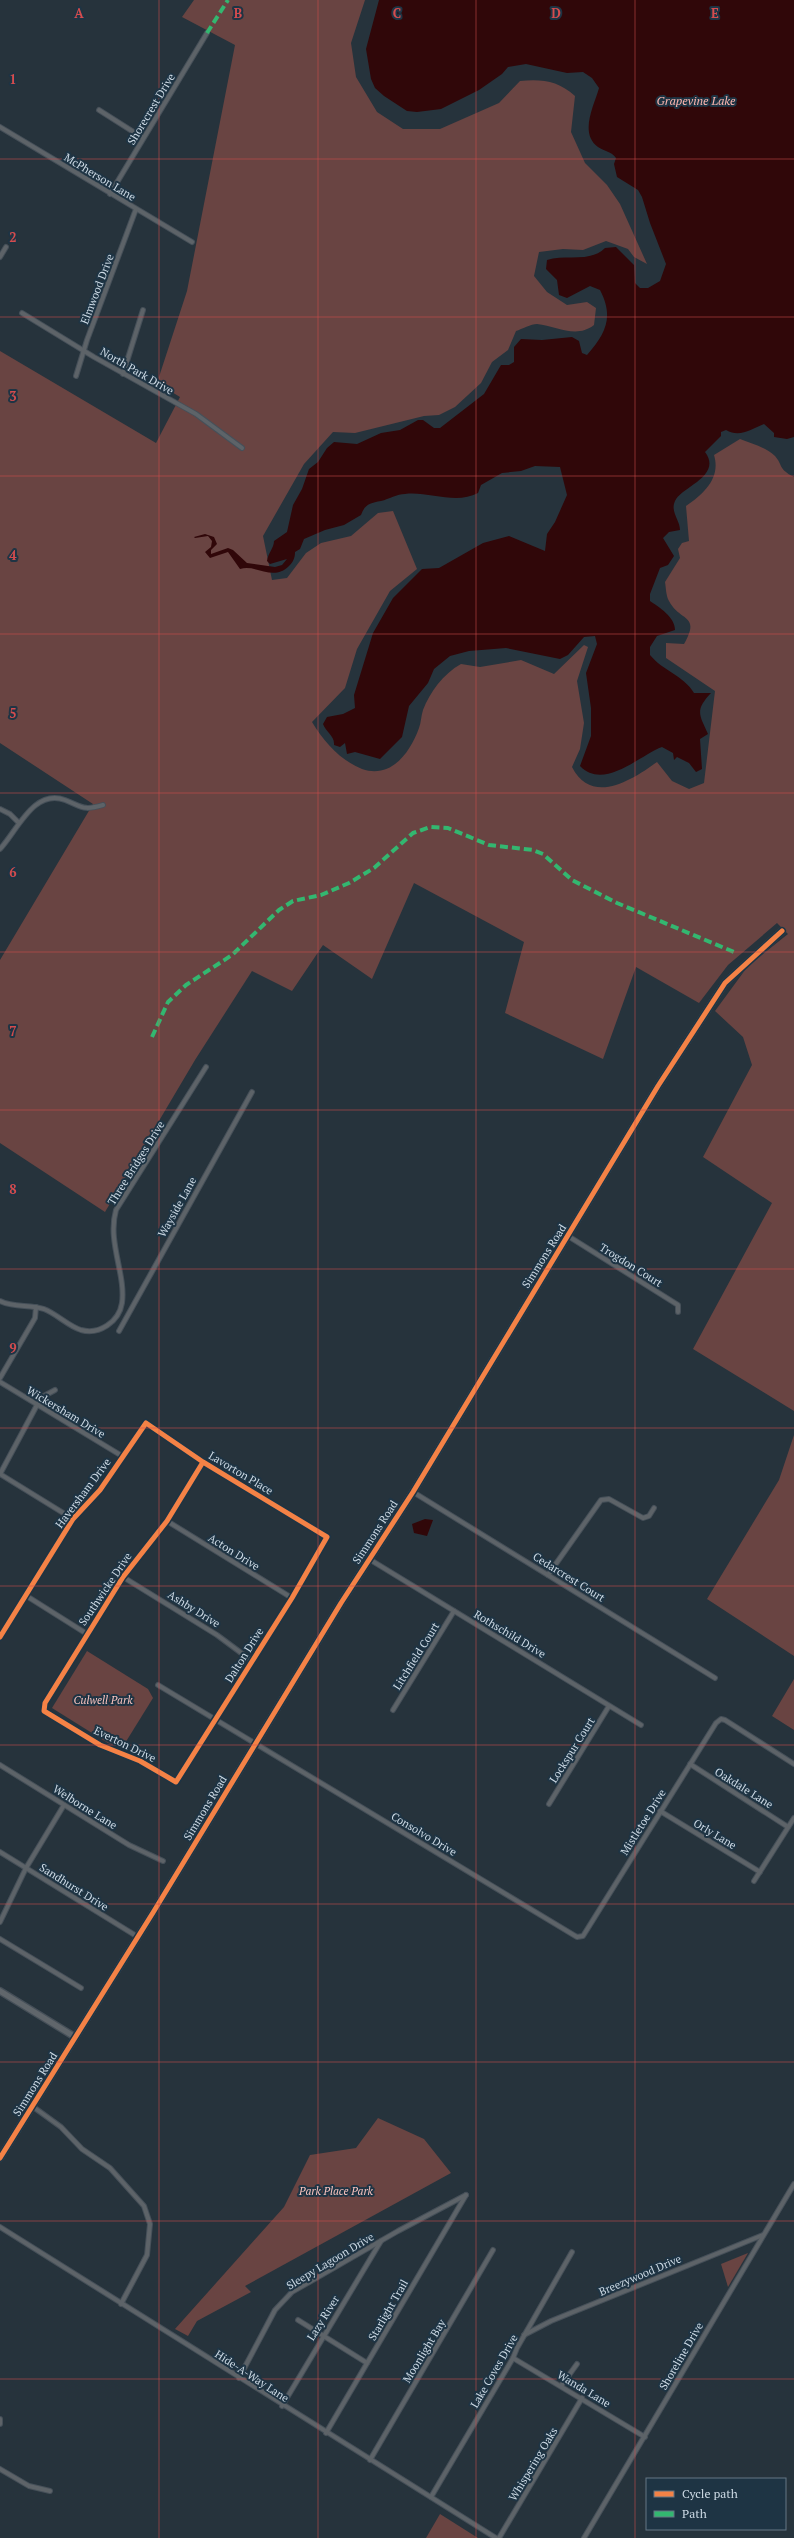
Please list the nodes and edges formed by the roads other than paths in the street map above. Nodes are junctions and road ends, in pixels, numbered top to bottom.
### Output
1 (207, 33) dead end
2 (99, 110) dead end
3 (0, 128) edge
4 (143, 138) junction
5 (110, 194) junction
6 (136, 209) junction
7 (192, 242) dead end
8 (6, 247) dead end
9 (0, 256) edge
10 (143, 310) dead end
11 (22, 313) dead end
12 (84, 350) junction
13 (123, 374) junction
14 (76, 376) dead end
15 (242, 448) dead end
16 (103, 805) dead end
17 (0, 809) edge
18 (19, 823) junction
19 (0, 849) edge
20 (782, 931) dead end
21 (206, 1067) dead end
22 (252, 1092) dead end
23 (568, 1236) junction
24 (0, 1301) edge
25 (36, 1307) junction
26 (678, 1312) dead end
27 (119, 1331) dead end
28 (0, 1378) edge
29 (0, 1382) edge
30 (55, 1390) dead end
31 (37, 1405) junction
32 (146, 1423) joint
33 (122, 1456) junction
34 (203, 1462) junction
35 (0, 1474) edge
36 (413, 1492) junction
37 (654, 1508) dead end
38 (73, 1519) junction
39 (167, 1521) junction
40 (327, 1537) joint
41 (369, 1558) junction
42 (548, 1575) junction
43 (123, 1577) junction
44 (25, 1595) junction
45 (292, 1598) junction
46 (454, 1611) junction
47 (87, 1634) junction
48 (0, 1637) edge
49 (252, 1661) junction
50 (716, 1678) dead end
51 (158, 1685) dead end
52 (609, 1706) junction
53 (394, 1710) dead end
54 (44, 1711) joint
55 (216, 1720) junction
56 (641, 1725) dead end
57 (256, 1744) junction
58 (690, 1764) junction
59 (794, 1764) edge
60 (0, 1765) edge
61 (176, 1782) joint
62 (549, 1804) dead end
63 (64, 1805) junction
64 (660, 1811) junction
65 (794, 1818) edge
66 (788, 1827) junction
67 (0, 1852) edge
68 (163, 1861) dead end
69 (26, 1868) junction
70 (760, 1872) junction
71 (754, 1881) dead end
72 (0, 1922) edge
73 (583, 1936) joint
74 (138, 1937) junction
75 (0, 1939) edge
76 (81, 1988) dead end
77 (0, 1991) edge
78 (75, 2037) junction
79 (32, 2106) junction
80 (0, 2158) edge
81 (794, 2184) edge
82 (466, 2195) joint
83 (0, 2227) edge
84 (764, 2235) junction
85 (381, 2241) junction
86 (493, 2250) dead end
87 (572, 2252) dead end
88 (121, 2304) junction
89 (298, 2320) dead end
90 (324, 2334) junction
91 (524, 2335) junction
92 (513, 2358) junction
93 (367, 2363) junction
94 (577, 2364) dead end
95 (239, 2378) junction
96 (561, 2386) junction
97 (582, 2398) junction
98 (282, 2406) junction
99 (0, 2419) edge
100 (0, 2424) edge
101 (326, 2433) junction
102 (645, 2437) junction
103 (370, 2460) junction
104 (0, 2469) edge
105 (50, 2491) dead end
106 (430, 2497) junction
107 (497, 2538) edge
108 (584, 2538) edge

1 - 4 street, Shorecrest Drive
2 - 4 street
3 - 5 street, McPherson Lane
4 - 5 street, Shorecrest Drive
5 - 6 street, McPherson Lane
6 - 7 street, McPherson Lane
6 - 12 street, Elmwood Drive
8 - 9 street
10 - 13 street
11 - 12 street, North Park Drive
12 - 13 street, North Park Drive
12 - 14 street, Elmwood Drive
13 - 15 street, North Park Drive
16 - 18 street
17 - 18 street
18 - 19 street
20 - 23 street, Simmons Road
21 - 25 street, Three Bridges Drive
22 - 27 street, Wayside Lane
23 - 26 street, Trogdon Court
23 - 36 street, Simmons Road
24 - 25 street, Three Bridges Drive
25 - 28 street
29 - 31 street, Wickersham Drive
30 - 31 street
31 - 33 street, Wickersham Drive
31 - 35 street
32 - 33 street, Haversham Drive
32 - 34 street, Lavorton Place
33 - 38 street, Haversham Drive
34 - 39 street, Southwicke Drive
34 - 40 street, Lavorton Place
35 - 38 street
36 - 41 street, Simmons Road
36 - 42 street, Cedarcrest Court
37 - 42 street
38 - 44 street, Haversham Drive
39 - 43 street, Southwicke Drive
39 - 45 street, Acton Drive
40 - 45 street, Dalton Drive
41 - 46 street, Rothschild Drive
41 - 57 street, Simmons Road
42 - 50 street, Cedarcrest Court
43 - 47 street, Southwicke Drive
43 - 49 street, Ashby Drive
44 - 47 street
44 - 48 street, Haversham Drive
45 - 49 street, Dalton Drive
46 - 52 street, Rothschild Drive
46 - 53 street, Litchfield Court
47 - 54 street, Southwicke Drive
49 - 55 street, Dalton Drive
51 - 55 street, Consolvo Drive
52 - 56 street, Rothschild Drive
52 - 62 street, Lockspur Court
54 - 61 street, Everton Drive
55 - 57 street, Consolvo Drive
55 - 61 street, Dalton Drive
57 - 73 street, Consolvo Drive
57 - 74 street, Simmons Road
58 - 59 street, Mistletoe Drive
58 - 64 street, Mistletoe Drive
58 - 66 street, Oakdale Lane
60 - 63 street, Welborne Lane
63 - 68 street, Welborne Lane
63 - 69 street
64 - 70 street, Orly Lane
64 - 73 street, Mistletoe Drive
65 - 66 street
66 - 70 street
67 - 69 street, Sandhurst Drive
69 - 72 street
69 - 74 street, Sandhurst Drive
70 - 71 street
74 - 78 street, Simmons Road
75 - 76 street
77 - 78 street
78 - 79 street, Simmons Road
79 - 80 street, Simmons Road
79 - 88 street
81 - 84 street, Shoreline Drive
82 - 85 street, Sleepy Lagoon Drive
82 - 93 street, Starlight Trail
83 - 88 street, Hide-A-Way Lane
84 - 91 street, Breezywood Drive
84 - 102 street, Shoreline Drive
85 - 90 street, Lazy River
85 - 95 street, Sleepy Lagoon Drive
86 - 103 street, Moonlight Bay
87 - 91 street, Lake Coves Drive
88 - 95 street, Hide-A-Way Lane
89 - 90 street
90 - 93 street
90 - 98 street, Lazy River
91 - 92 street, Lake Coves Drive
92 - 96 street, Wanda Lane
92 - 106 street, Lake Coves Drive
93 - 101 street, Starlight Trail
94 - 96 street
95 - 98 street, Hide-A-Way Lane
96 - 97 street, Wanda Lane
97 - 102 street, Wanda Lane
97 - 107 street, Whispering Oaks
98 - 101 street, Hide-A-Way Lane
99 - 100 street
101 - 103 street, Hide-A-Way Lane
102 - 108 street, Shoreline Drive
103 - 106 street, Hide-A-Way Lane
104 - 105 street
106 - 107 street, Hide-A-Way Lane

